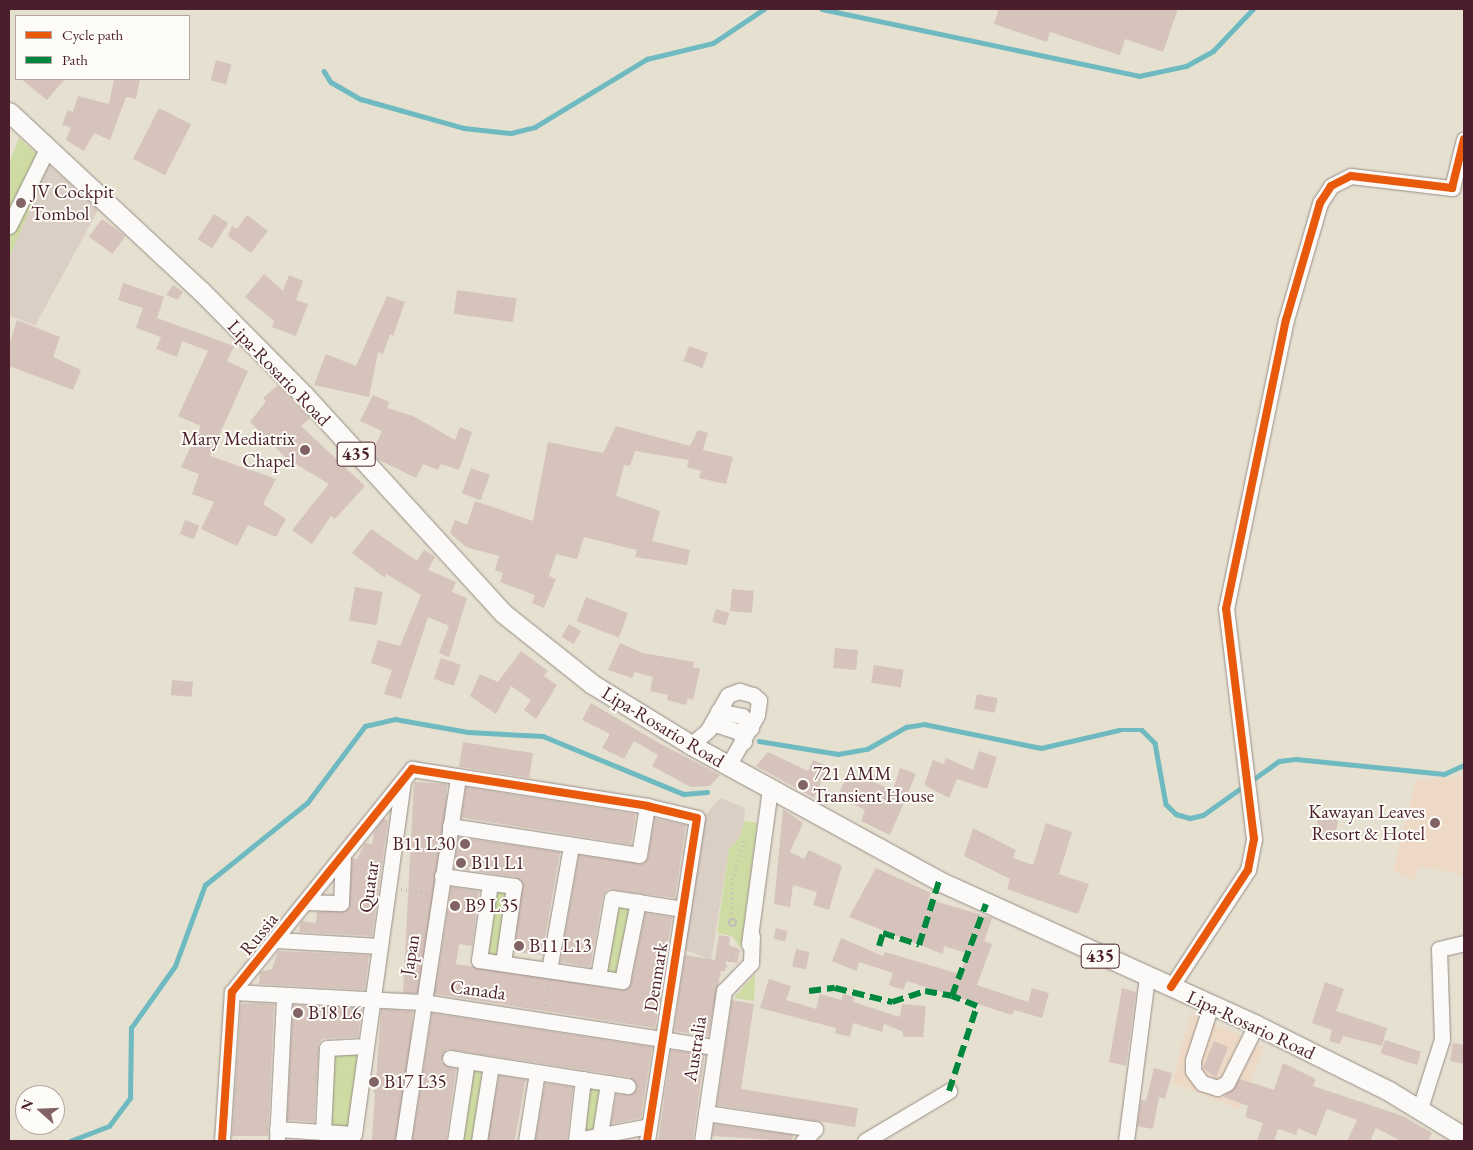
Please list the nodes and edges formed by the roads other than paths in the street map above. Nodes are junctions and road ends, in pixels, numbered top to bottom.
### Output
1 (9, 112) edge
2 (1464, 140) edge
3 (48, 147) junction
4 (1458, 189) edge
5 (9, 226) edge
6 (715, 717) junction
7 (751, 728) junction
8 (744, 742) junction
9 (691, 745) junction
10 (733, 769) junction
11 (458, 776) junction
12 (404, 779) junction
13 (770, 790) junction
14 (647, 806) junction
15 (450, 826) junction
16 (571, 846) junction
17 (343, 856) junction
18 (442, 876) junction
19 (490, 883) junction
20 (306, 902) junction
21 (638, 902) junction
22 (683, 909) junction
23 (276, 940) junction
24 (1464, 942) edge
25 (380, 946) junction
26 (503, 964) junction
27 (549, 970) junction
28 (598, 977) junction
29 (1147, 977) junction
30 (1171, 987) junction
31 (232, 992) junction
32 (284, 996) junction
33 (371, 1000) junction
34 (422, 1002) junction
35 (1211, 1005) junction
36 (1256, 1025) junction
37 (664, 1039) junction
38 (365, 1046) junction
39 (715, 1047) junction
40 (450, 1058) dead end
41 (467, 1061) junction
42 (491, 1065) junction
43 (537, 1072) junction
44 (583, 1079) junction
45 (608, 1083) junction
46 (628, 1086) dead end
47 (949, 1091) dead end
48 (1420, 1108) junction
49 (706, 1113) junction
50 (649, 1126) junction
51 (323, 1132) junction
52 (600, 1134) junction
53 (275, 1137) edge
54 (1464, 1137) edge
55 (222, 1140) edge
56 (403, 1141) edge
57 (455, 1141) edge
58 (478, 1141) edge
59 (526, 1141) edge
60 (647, 1141) edge
61 (702, 1141) edge
62 (803, 1141) edge
63 (866, 1141) edge
64 (1126, 1141) edge

1 - 3 main road, Lipa-Rosario Road / 435
2 - 4 street
3 - 5 street
3 - 9 main road, Lipa-Rosario Road / 435
4 - 30 street
6 - 7 street
6 - 7 street
6 - 8 street
6 - 9 street
7 - 8 street
8 - 10 street
9 - 10 main road, Lipa-Rosario Road / 435
10 - 13 main road, Lipa-Rosario Road / 435
11 - 12 street
11 - 14 street
11 - 15 street, Japan
12 - 17 street, Russia
12 - 25 street, Quatar
13 - 29 main road, Lipa-Rosario Road / 435
13 - 39 street, Australia
14 - 16 street
14 - 22 street, Denmark
15 - 16 street
15 - 18 street, Japan
16 - 27 street
17 - 20 street, Russia
17 - 20 street
18 - 19 street
18 - 34 street, Japan
19 - 26 street
19 - 26 street
20 - 23 street, Russia
21 - 22 street
21 - 28 street
21 - 28 street
22 - 37 street, Denmark
23 - 25 street
23 - 31 street, Russia
24 - 48 street
25 - 33 street, Quatar
26 - 27 street
27 - 28 street
29 - 30 main road, Lipa-Rosario Road / 435
29 - 64 street
30 - 35 main road, Lipa-Rosario Road / 435
31 - 32 street, Canada
31 - 55 street
32 - 33 street, Canada
32 - 53 street
33 - 34 street, Canada
33 - 38 street, Quatar
34 - 37 street, Canada
34 - 56 street, Japan
35 - 36 main road, Lipa-Rosario Road / 435
35 - 36 street
36 - 48 main road, Lipa-Rosario Road / 435
37 - 39 street, Canada
37 - 50 street, Denmark
38 - 51 street, Quatar
38 - 51 street
39 - 49 street, Australia
40 - 41 street
41 - 42 street
41 - 57 street
42 - 43 street
42 - 58 street
43 - 44 street
43 - 59 street
44 - 45 street
44 - 52 street
45 - 46 street
45 - 52 street
47 - 63 street
48 - 54 main road, Lipa-Rosario Road / 435
49 - 61 street, Australia
49 - 62 street
50 - 52 street
50 - 60 street, Denmark
51 - 53 street

